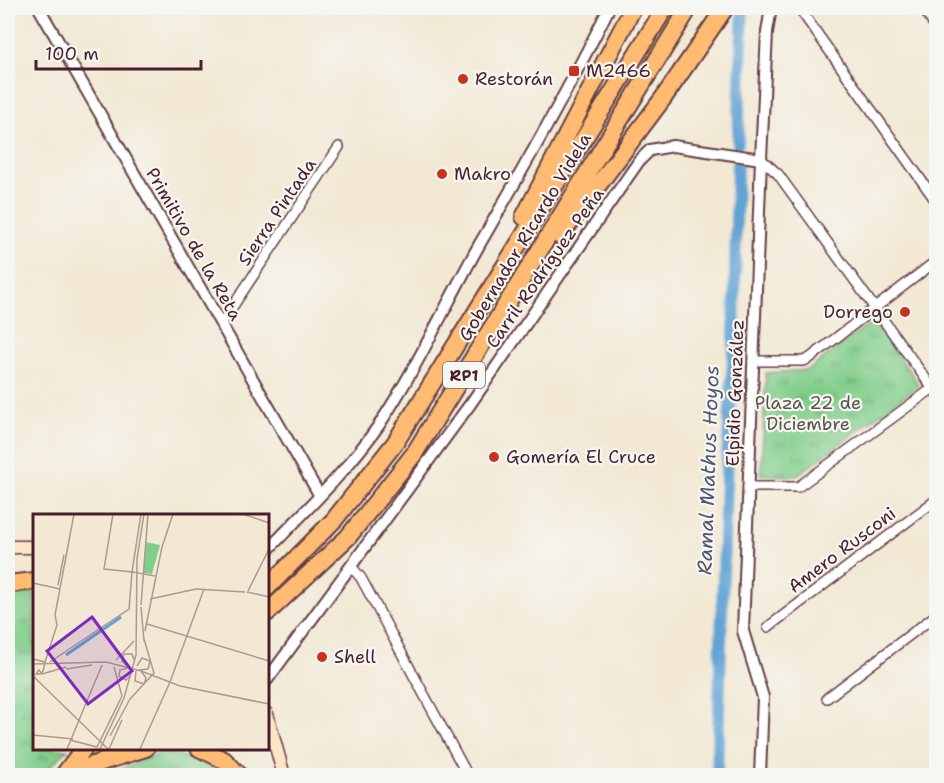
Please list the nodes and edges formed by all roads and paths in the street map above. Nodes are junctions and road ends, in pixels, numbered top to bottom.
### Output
1 (39, 8) edge
2 (609, 8) edge
3 (633, 8) edge
4 (665, 8) edge
5 (689, 8) edge
6 (725, 8) edge
7 (771, 8) edge
8 (799, 8) edge
9 (924, 8) edge
10 (936, 25) edge
11 (339, 147) dead end
12 (760, 159) junction
13 (936, 201) edge
14 (936, 261) edge
15 (492, 286) junction
16 (511, 298) junction
17 (875, 308) junction
18 (221, 324) junction
19 (753, 361) junction
20 (935, 391) edge
21 (748, 487) junction
22 (320, 496) junction
23 (936, 500) edge
24 (8, 547) edge
25 (33, 547) edge
26 (268, 550) edge
27 (351, 566) junction
28 (33, 581) edge
29 (8, 584) edge
30 (269, 586) edge
31 (268, 614) edge
32 (936, 615) edge
33 (768, 627) dead end
34 (268, 679) edge
35 (827, 698) dead end
36 (268, 718) edge
37 (83, 750) edge
38 (101, 750) edge
39 (140, 750) edge
40 (203, 750) edge
41 (70, 774) edge
42 (240, 776) edge
43 (284, 776) edge
44 (468, 776) edge
45 (759, 776) edge

1 - 18 street, Primitivo de la Reta
2 - 22 street
3 - 15 highway
4 - 15 highway, Gobernador Ricardo Videla / RP1
5 - 16 highway, Gobernador Ricardo Videla / RP1
6 - 16 highway
7 - 12 street, Elpidio González
8 - 13 street
9 - 10 main road
11 - 18 street, Sierra Pintada
12 - 17 street
12 - 19 street, Elpidio González
12 - 27 street, Carril Rodríguez Peña
14 - 17 street
15 - 30 highway, Gobernador Ricardo Videla / RP1
16 - 31 highway, Gobernador Ricardo Videla / RP1
17 - 19 street
17 - 20 street
18 - 22 street, Primitivo de la Reta
19 - 21 street, Elpidio González
20 - 21 street
21 - 45 street, Elpidio González
22 - 26 street
23 - 33 street, Amero Rusconi
24 - 25 main road
27 - 34 street, Carril Rodríguez Peña
27 - 44 street
28 - 29 highway
32 - 35 street
36 - 43 main road
37 - 41 highway
38 - 41 highway
39 - 41 highway
40 - 42 highway

